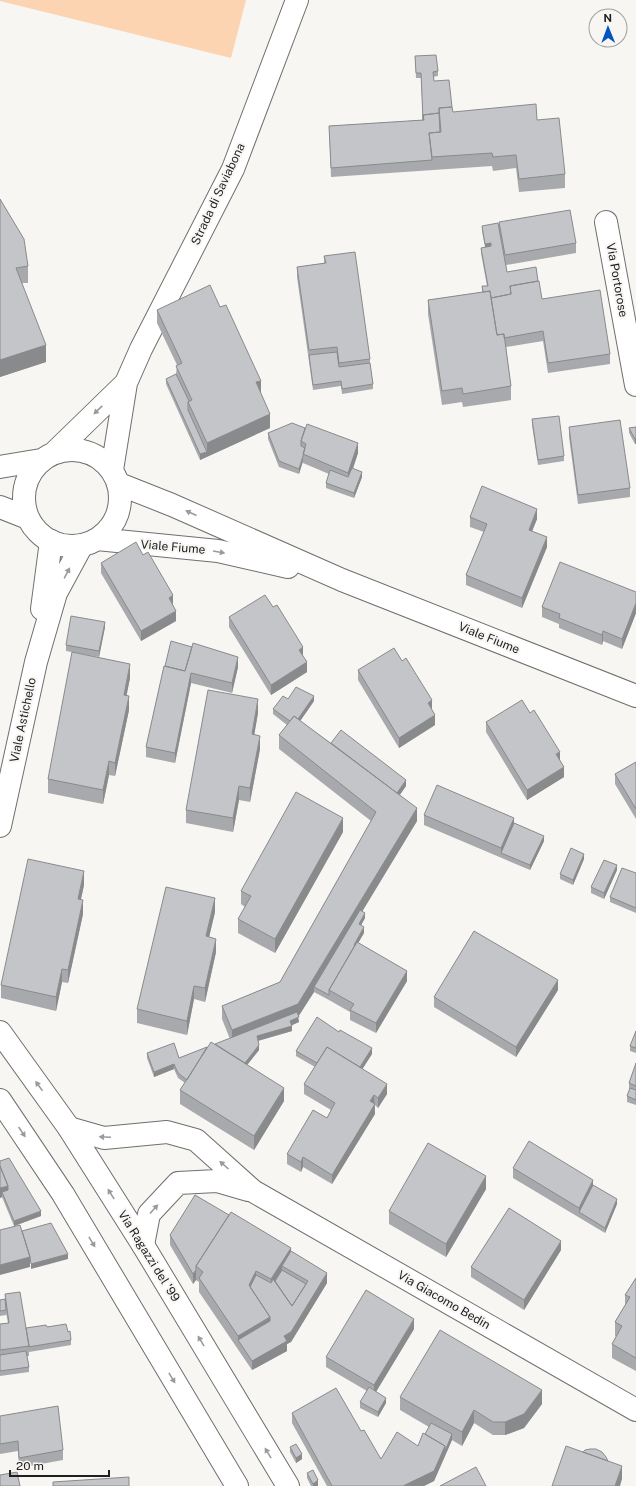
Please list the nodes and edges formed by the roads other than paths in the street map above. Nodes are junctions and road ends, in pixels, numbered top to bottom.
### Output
1 (297, 0) edge
2 (606, 222) dead end
3 (126, 383) junction
4 (636, 385) edge
5 (48, 456) junction
6 (0, 467) edge
7 (116, 477) junction
8 (0, 507) edge
9 (28, 518) junction
10 (51, 541) junction
11 (90, 542) junction
12 (342, 580) junction
13 (36, 662) junction
14 (635, 692) edge
15 (0, 826) edge
16 (0, 1032) edge
17 (0, 1100) edge
18 (69, 1128) junction
19 (253, 1191) junction
20 (143, 1245) junction
21 (636, 1410) edge
22 (237, 1486) edge
23 (288, 1486) edge

1 - 3 street, Strada di Saviabona
2 - 4 street, Via Portorose
3 -> 5 street, Strada di Saviabona
3 - 7 street, Strada di Saviabona
5 - 6 street
5 - 7 street
5 - 9 street
7 - 11 street
12 -> 7 street, Viale Fiume
8 - 9 street
9 - 10 street
10 - 11 street
10 - 13 street, Viale Astichello
11 -> 12 street, Viale Fiume
13 -> 11 street, Viale Astichello
12 - 14 street, Viale Fiume
13 - 15 street, Viale Astichello
18 -> 16 street, Via Ragazzi del '99
17 -> 22 street
19 -> 18 street, Via Giacomo Bedin
20 -> 18 street, Via Ragazzi del '99
20 -> 19 street, Via Giacomo Bedin
19 - 21 street, Via Giacomo Bedin
23 -> 20 street, Via Ragazzi del '99

